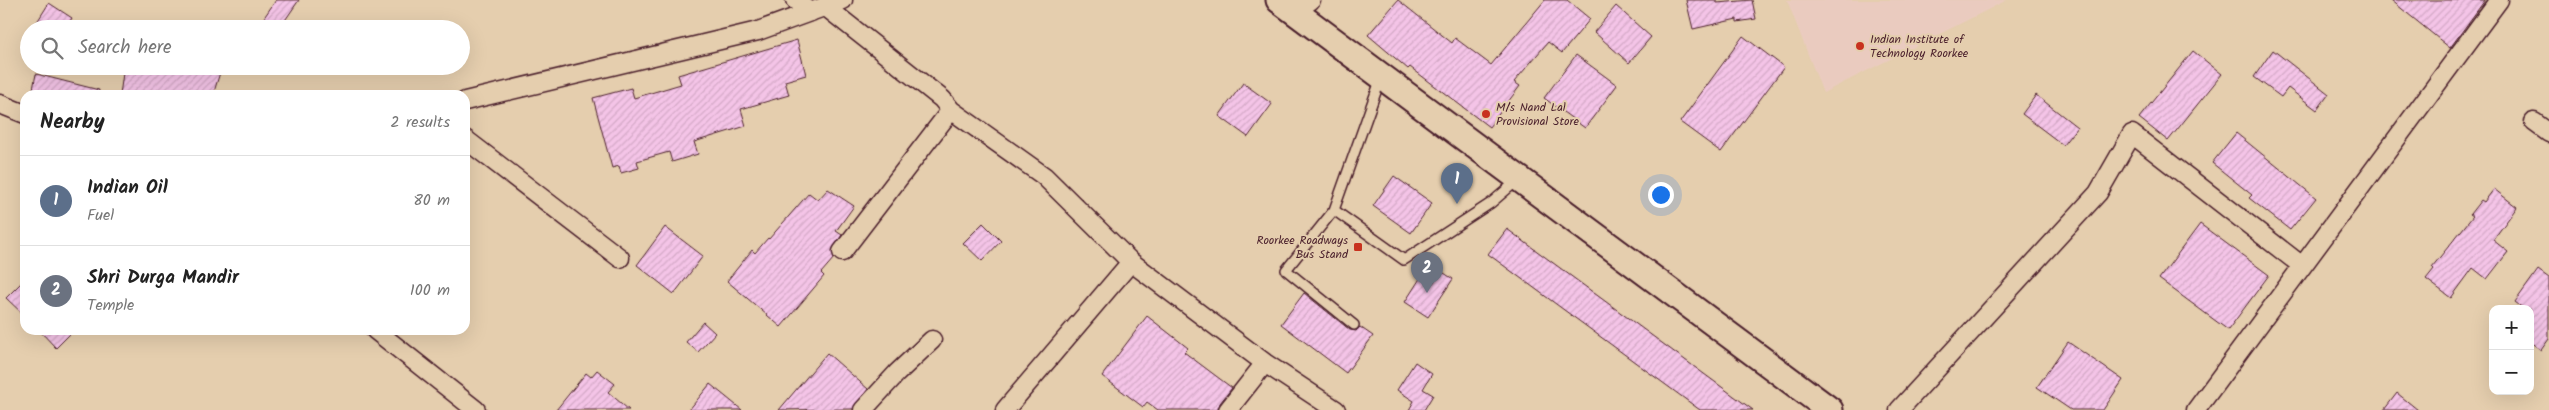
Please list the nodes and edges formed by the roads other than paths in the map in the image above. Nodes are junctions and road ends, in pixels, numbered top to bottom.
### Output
1 (795, 0) edge
2 (843, 0) edge
3 (2499, 0) edge
4 (1295, 4) edge
5 (818, 10) junction
6 (1382, 76) junction
7 (470, 100) edge
8 (0, 104) edge
9 (951, 110) junction
10 (20, 112) edge
11 (2534, 122) dead end
12 (2549, 133) edge
13 (470, 143) edge
14 (1519, 179) junction
15 (1334, 210) junction
16 (842, 252) dead end
17 (620, 258) dead end
18 (1130, 262) junction
19 (2301, 265) junction
20 (1354, 325) dead end
21 (381, 335) edge
22 (932, 340) dead end
23 (1265, 363) junction
24 (476, 410) edge
25 (863, 410) edge
26 (1005, 410) edge
27 (1228, 410) edge
28 (1336, 410) edge
29 (1830, 410) edge
30 (1899, 410) edge
31 (2196, 410) edge

1 - 5 street
2 - 5 street
3 - 19 street
4 - 6 main road
5 - 7 street
5 - 9 street
6 - 14 main road
6 - 15 lane
8 - 10 street
9 - 16 street
9 - 18 street
11 - 12 street
13 - 17 street
14 - 15 lane
14 - 29 main road
15 - 20 lane
18 - 23 street
18 - 26 street
19 - 30 street
19 - 31 street
21 - 24 street
22 - 25 street
23 - 27 street
23 - 28 street

